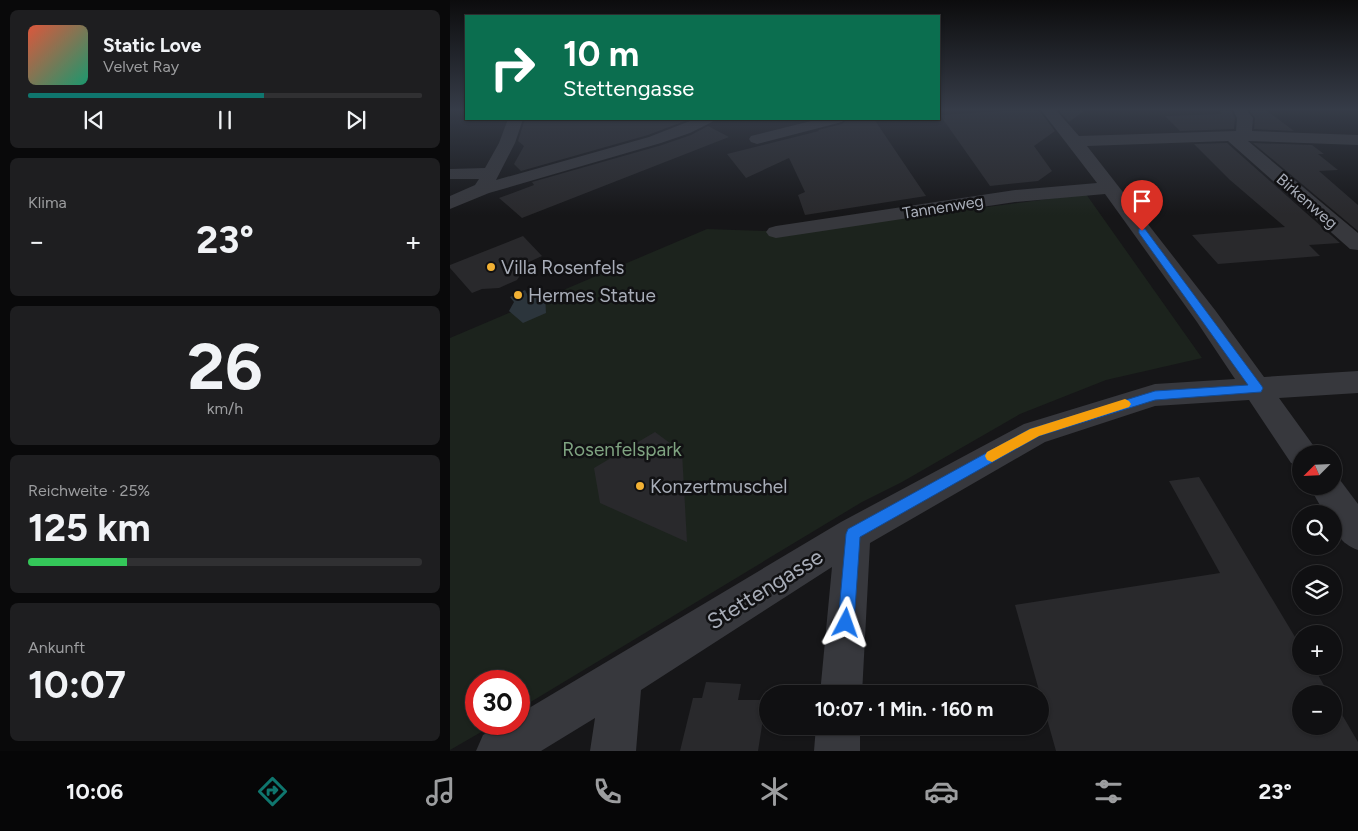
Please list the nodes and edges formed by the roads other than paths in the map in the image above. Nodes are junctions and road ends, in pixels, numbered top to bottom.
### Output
1 (506, 145) edge
2 (637, 145) edge
3 (1078, 145) edge
4 (1248, 145) edge
5 (450, 174) edge
6 (487, 181) junction
7 (1110, 188) junction
8 (450, 203) edge
9 (776, 232) dead end
10 (1358, 244) edge
11 (1358, 382) edge
12 (1257, 388) junction
13 (1296, 445) edge
14 (1331, 495) edge
15 (1358, 533) edge
16 (853, 534) junction
17 (621, 678) junction
18 (842, 685) edge
19 (838, 735) edge
20 (499, 751) edge
21 (613, 751) edge
22 (837, 751) edge

1 - 6 street
2 - 6 street
3 - 7 street
4 - 10 street, Birkenweg
5 - 6 street
6 - 8 street
7 - 9 street, Tannenweg
7 - 12 street
11 - 12 street, Stettengasse
12 - 13 street
12 - 16 street, Stettengasse
14 - 15 street
16 - 17 street, Stettengasse
16 - 18 street
17 - 20 street, Stettengasse
17 - 21 street
19 - 22 street

